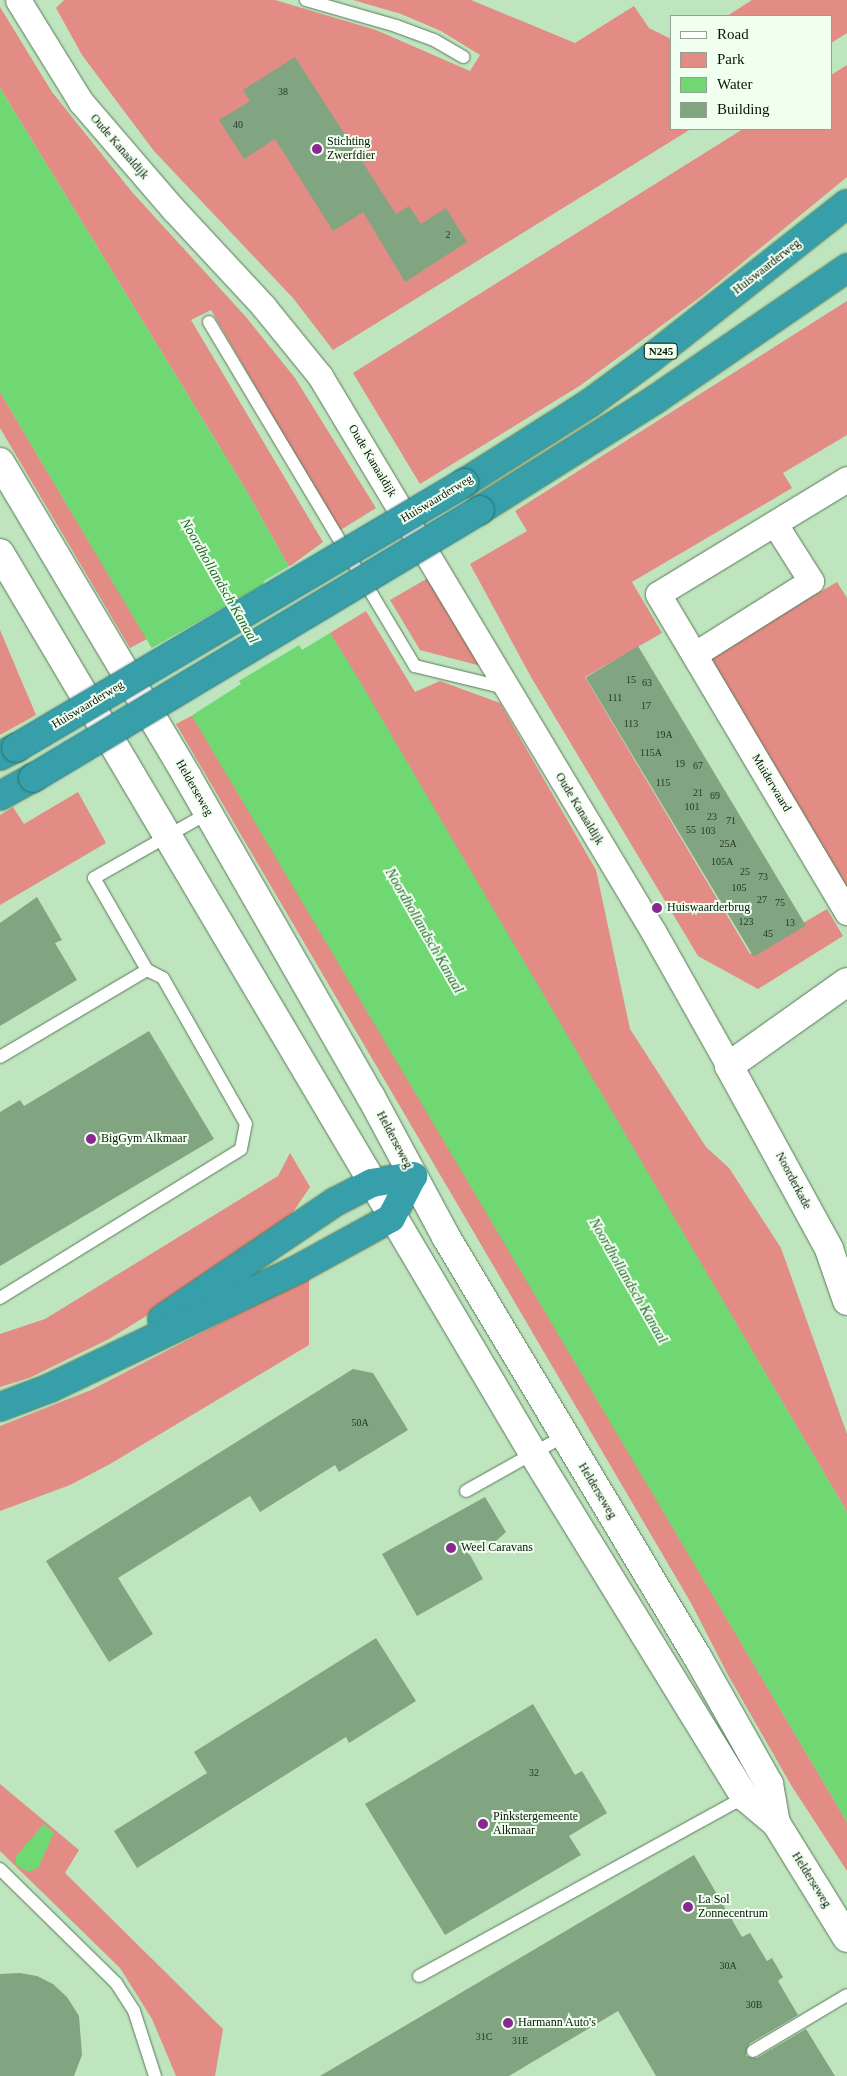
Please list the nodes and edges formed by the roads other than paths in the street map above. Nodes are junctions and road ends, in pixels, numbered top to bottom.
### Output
1 (18, 0) edge
2 (306, 0) edge
3 (464, 57) dead end
4 (847, 204) edge
5 (847, 268) edge
6 (209, 322) dead end
7 (0, 462) edge
8 (847, 479) edge
9 (775, 524) junction
10 (0, 553) edge
11 (695, 654) junction
12 (505, 688) junction
13 (8, 752) edge
14 (0, 796) edge
15 (208, 813) junction
16 (167, 836) junction
17 (847, 912) edge
18 (147, 970) junction
19 (847, 982) edge
20 (0, 1057) edge
21 (729, 1066) junction
22 (413, 1176) junction
23 (372, 1183) junction
24 (391, 1218) junction
25 (0, 1298) edge
26 (847, 1301) edge
27 (96, 1366) junction
28 (0, 1407) edge
29 (564, 1436) junction
30 (532, 1453) junction
31 (466, 1491) dead end
32 (769, 1784) junction
33 (745, 1797) junction
34 (776, 1823) junction
35 (0, 1869) edge
36 (847, 1938) edge
37 (419, 1976) dead end
38 (847, 1995) edge
39 (753, 2051) dead end
40 (155, 2076) edge

1 - 12 street, Oude Kanaaldijk
2 - 3 lane
4 - 13 highway, Huiswaarderweg / N245, bridge
5 - 14 highway, bridge
6 - 12 lane
7 - 15 main road, Helderseweg
8 - 9 street, Muiderwaard
9 - 11 street
9 - 11 street, Muiderwaard
10 - 16 main road, Helderseweg
11 - 17 street, Muiderwaard
12 - 21 street, Oude Kanaaldijk
15 - 16 lane
15 - 22 main road, Helderseweg
16 - 18 lane
16 - 23 main road, Helderseweg
18 - 20 lane
18 - 25 lane
19 - 21 main road
21 - 26 main road, Noorderkade
22 - 23 highway
22 - 24 highway
22 - 29 main road, Helderseweg
23 - 24 main road, Helderseweg
23 - 27 highway
24 - 27 highway
24 - 30 main road, Helderseweg
27 - 28 highway
29 - 30 lane
29 - 32 main road, Helderseweg
30 - 31 lane
30 - 33 main road, Helderseweg
32 - 33 lane
32 - 34 main road, Helderseweg
33 - 34 main road, Helderseweg
33 - 37 lane
34 - 36 main road, Helderseweg
35 - 40 lane
38 - 39 lane

